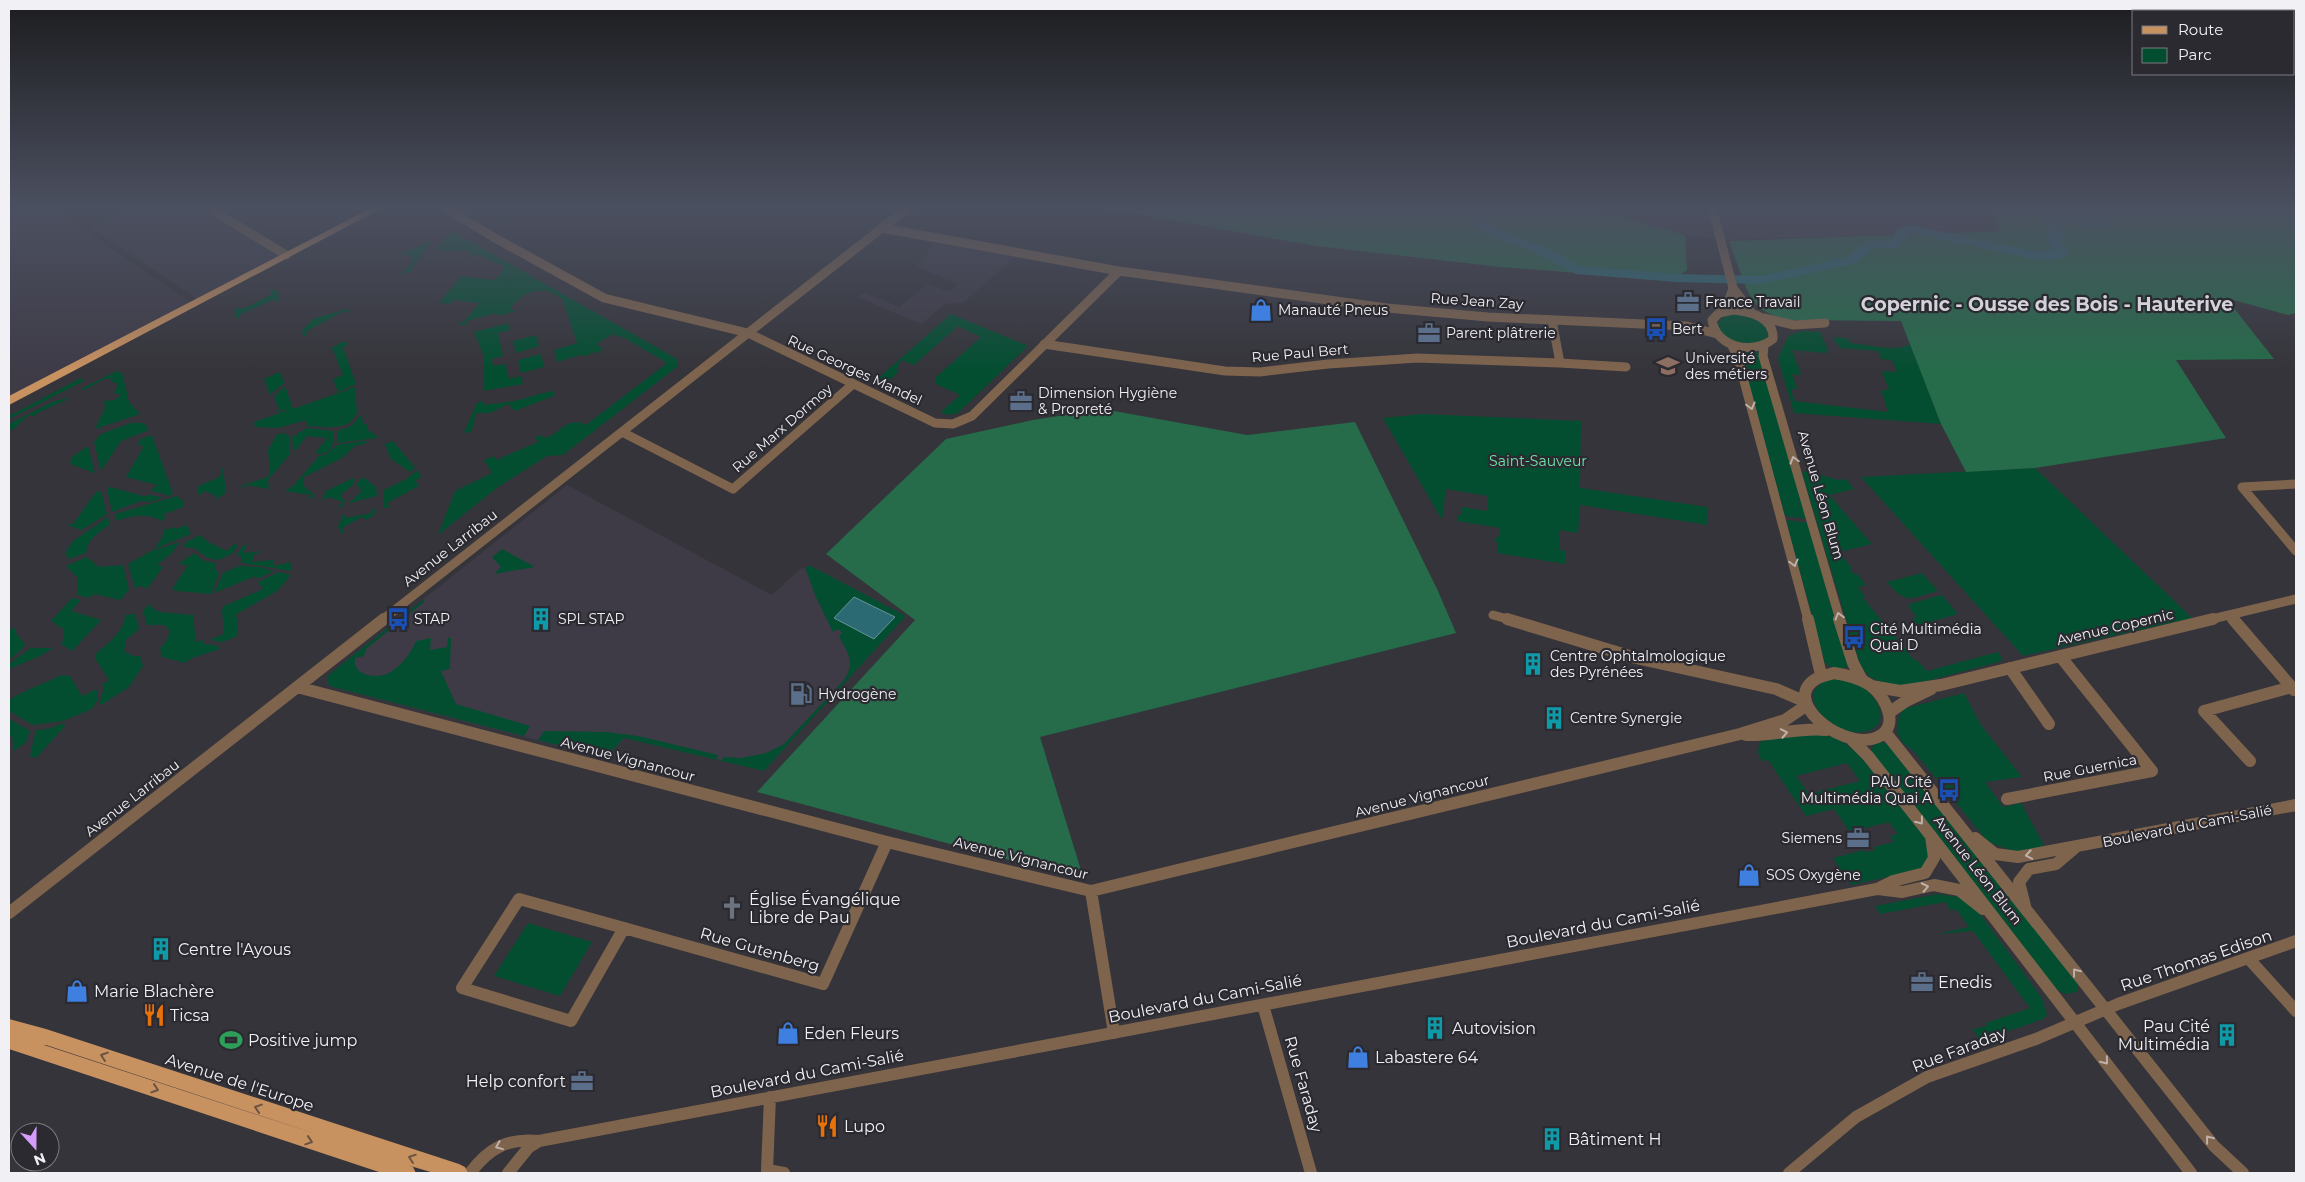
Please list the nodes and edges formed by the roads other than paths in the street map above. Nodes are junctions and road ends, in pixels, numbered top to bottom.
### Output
1 (274, 261) edge
2 (538, 261) edge
3 (840, 261) edge
4 (1065, 261) edge
5 (1726, 261) edge
6 (1119, 271) junction
7 (1731, 282) junction
8 (1725, 310) junction
9 (1752, 312) junction
10 (1761, 317) junction
11 (1552, 320) junction
12 (1712, 320) junction
13 (1825, 324) dead end
14 (1794, 325) junction
15 (1687, 326) junction
16 (748, 333) junction
17 (1717, 334) junction
18 (1774, 334) junction
19 (1044, 344) junction
20 (1731, 344) junction
21 (1764, 346) junction
22 (1560, 363) junction
23 (1626, 367) dead end
24 (853, 384) junction
25 (9, 401) edge
26 (622, 432) junction
27 (2296, 484) edge
28 (2296, 551) edge
29 (2296, 599) edge
30 (1493, 615) dead end
31 (2229, 615) junction
32 (2060, 656) junction
33 (2010, 668) junction
34 (1821, 675) junction
35 (1867, 683) junction
36 (1941, 685) junction
37 (1807, 686) junction
38 (297, 687) junction
39 (1776, 689) junction
40 (2294, 689) edge
41 (1806, 704) junction
42 (1890, 712) junction
43 (2049, 724) dead end
44 (1828, 730) junction
45 (1885, 732) junction
46 (1740, 734) junction
47 (1852, 740) junction
48 (2250, 761) dead end
49 (2007, 799) dead end
50 (2296, 805) edge
51 (1960, 827) junction
52 (1931, 836) junction
53 (887, 842) junction
54 (2077, 846) junction
55 (1877, 889) junction
56 (1092, 891) junction
57 (2026, 910) junction
58 (9, 913) edge
59 (1996, 920) junction
60 (624, 928) junction
61 (2296, 941) edge
62 (2249, 959) junction
63 (1263, 1005) junction
64 (2106, 1010) junction
65 (2296, 1011) edge
66 (2076, 1022) junction
67 (9, 1027) edge
68 (1114, 1033) junction
69 (9, 1042) edge
70 (770, 1098) junction
71 (539, 1141) junction
72 (407, 1173) edge
73 (458, 1173) edge
74 (470, 1173) edge
75 (508, 1173) edge
76 (784, 1173) edge
77 (1311, 1173) edge
78 (1789, 1173) edge
79 (2191, 1173) edge
80 (2243, 1173) edge

1 - 25 main road
2 - 16 street, Rue Georges Mandel
3 - 16 street, Avenue Larribau
4 - 6 street, Rue Jean Zay
5 - 7 street
6 - 11 street, Rue Jean Zay
6 - 19 street
7 - 8 street
7 - 9 street
8 - 9 street
8 - 12 street
9 - 10 street
10 - 14 street
10 - 18 street
11 - 15 street, Rue Jean Zay
11 - 22 street
12 - 15 street, Rue Jean Zay
12 - 17 street
13 - 14 street
14 - 18 street
15 - 17 street, Rue Jean Zay
16 - 24 street, Rue Georges Mandel
16 - 26 street, Avenue Larribau
17 - 20 street
18 - 21 street
19 - 22 street, Rue Paul Bert
19 - 24 street, Rue Georges Mandel
20 - 21 street
20 -> 34 street
35 -> 21 street, Avenue Léon Blum
22 - 23 street, Rue Paul Bert
24 - 26 street, Rue Marx Dormoy
26 - 38 street, Avenue Larribau
27 - 28 street
29 - 31 street, Avenue Copernic
30 - 39 street
31 - 32 street, Avenue Copernic
31 - 40 street
32 - 33 street, Avenue Copernic
32 - 49 street, Rue Guernica
33 - 36 street, Avenue Copernic
33 - 43 street
34 - 35 street
34 - 37 street
35 - 36 street, Avenue Copernic
35 - 42 street
36 - 42 street, Avenue Copernic
37 - 39 street
37 - 41 street
38 - 53 street, Avenue Vignancour
38 - 58 street, Avenue Larribau
39 - 41 street
40 - 48 street
41 - 44 street
41 - 46 street, Avenue Vignancour
42 - 45 street
46 -> 44 street, Avenue Vignancour
44 - 47 street
45 - 47 street
45 - 51 street, Avenue Léon Blum
46 - 56 street, Avenue Vignancour
47 -> 52 street, Avenue Léon Blum
50 - 54 street, Boulevard du Cami-Salié
54 -> 51 street, Boulevard du Cami-Salié
51 - 57 street, Avenue Léon Blum
52 - 55 street, Boulevard du Cami-Salié
52 - 59 street, Avenue Léon Blum
53 - 56 street, Avenue Vignancour
53 - 60 street, Rue Gutenberg
54 - 57 street, Boulevard du Cami-Salié
55 -> 59 street, Boulevard du Cami-Salié
55 - 63 street, Boulevard du Cami-Salié
56 - 68 street
64 -> 57 street, Avenue Léon Blum
59 - 66 street, Avenue Léon Blum
60 - 60 street, Rue Gutenberg
61 - 62 street, Rue Thomas Edison
62 - 64 street, Rue Thomas Edison
62 - 65 street
63 - 68 street, Boulevard du Cami-Salié
63 - 77 street, Rue Faraday
64 - 66 street
80 -> 64 street, Avenue Léon Blum
66 - 78 street, Rue Faraday
66 -> 79 street, Avenue Léon Blum
73 -> 67 main road, Avenue de l'Europe
68 - 70 street, Boulevard du Cami-Salié
69 -> 72 main road
70 - 71 street, Boulevard du Cami-Salié
70 - 76 street
71 -> 74 street, Boulevard du Cami-Salié
71 - 75 street

